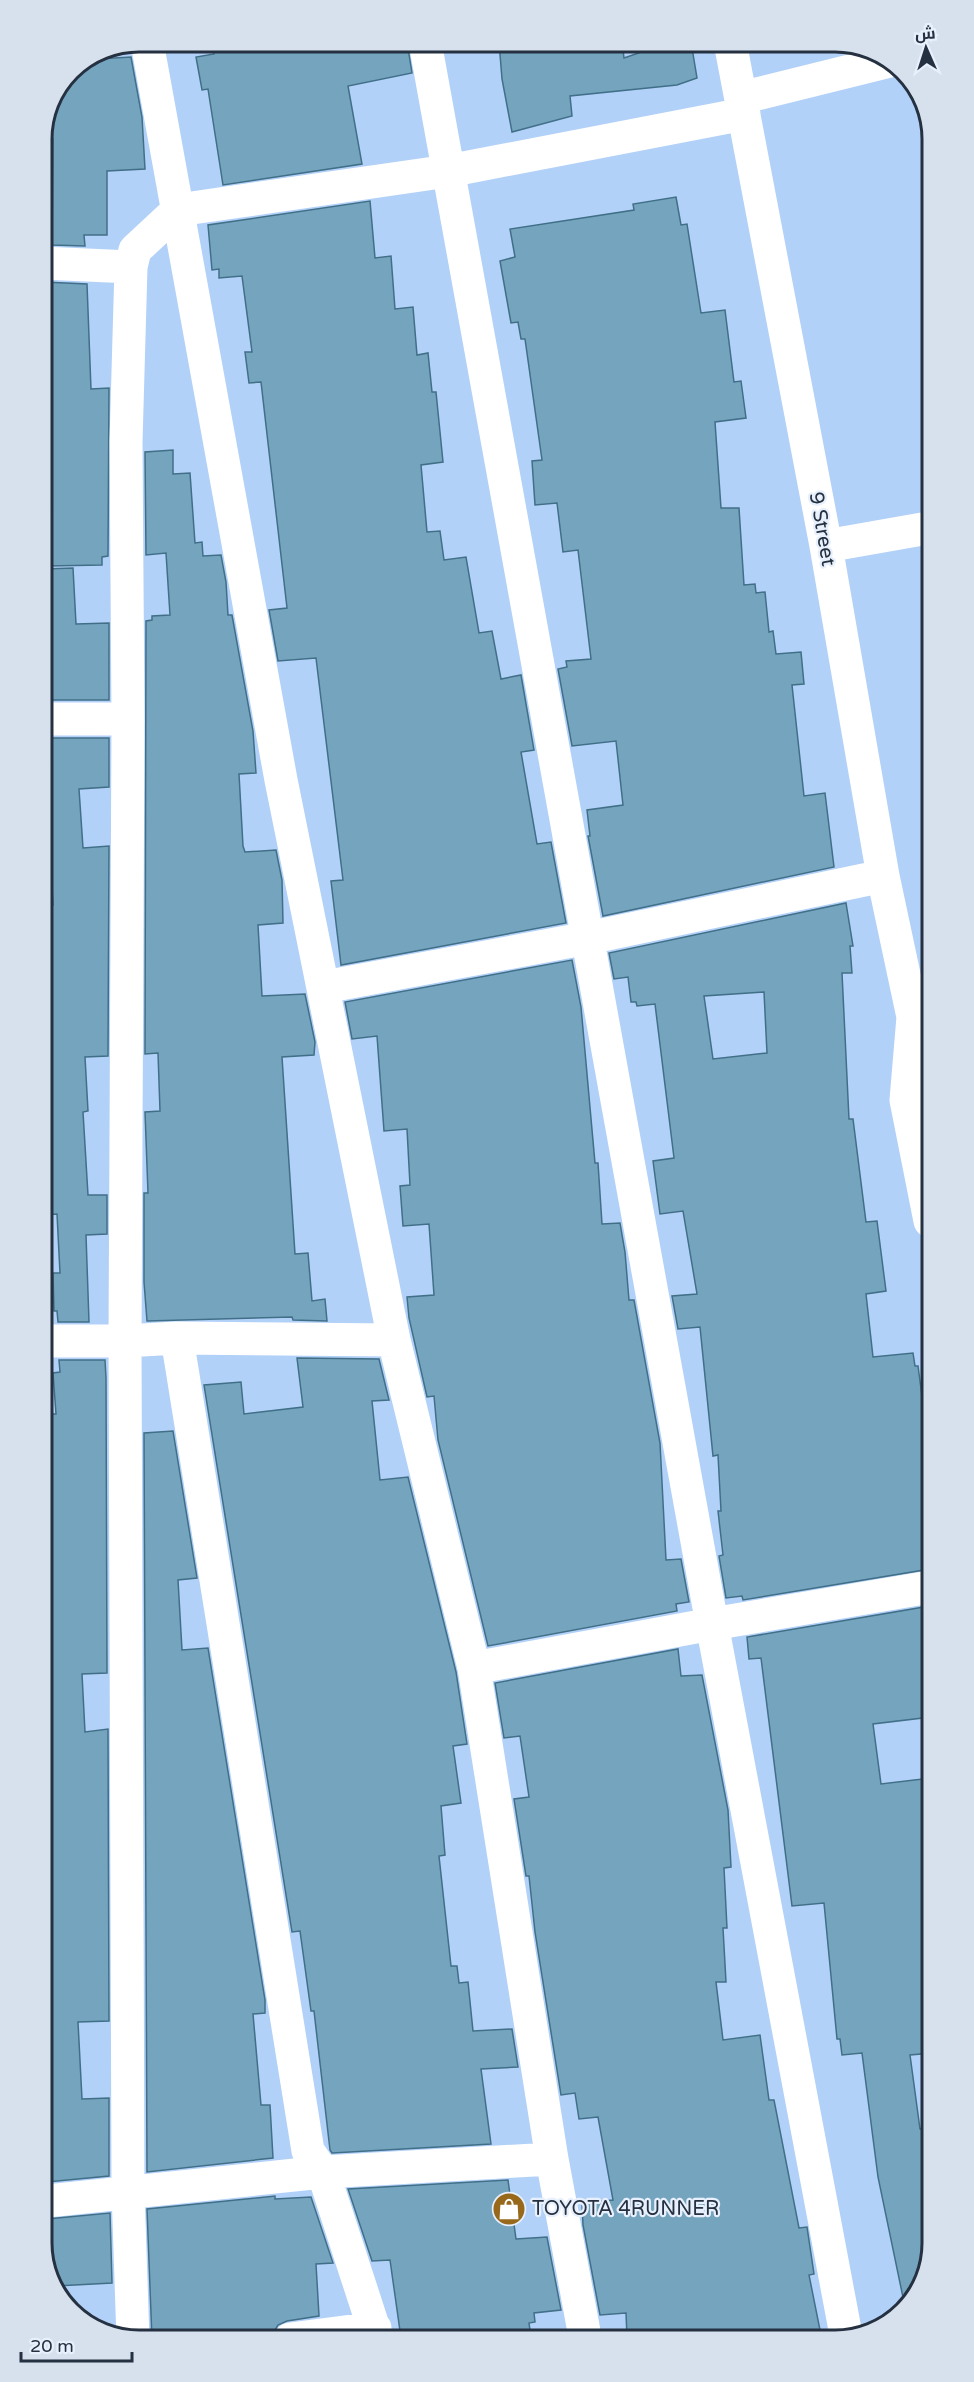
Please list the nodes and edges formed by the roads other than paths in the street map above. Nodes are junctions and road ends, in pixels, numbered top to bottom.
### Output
1 (149, 52) edge
2 (427, 52) edge
3 (732, 53) edge
4 (879, 64) edge
5 (742, 106) junction
6 (448, 171) junction
7 (178, 210) junction
8 (53, 263) edge
9 (131, 267) junction
10 (922, 529) edge
11 (826, 546) junction
12 (53, 719) edge
13 (128, 719) junction
14 (883, 876) junction
15 (588, 938) junction
16 (324, 987) junction
17 (913, 1017) junction
18 (922, 1034) edge
19 (922, 1181) edge
20 (177, 1338) junction
21 (394, 1340) junction
22 (52, 1341) edge
23 (125, 1341) junction
24 (922, 1588) edge
25 (712, 1624) junction
26 (474, 1668) junction
27 (552, 2159) junction
28 (323, 2172) junction
29 (128, 2191) junction
30 (52, 2200) edge
31 (133, 2329) edge
32 (375, 2329) edge
33 (845, 2329) edge
34 (584, 2330) edge

1 - 7 street
2 - 6 street
3 - 5 street, 9 Street
4 - 5 street
5 - 6 street
5 - 11 street, 9 Street
6 - 7 street
6 - 15 street
7 - 9 street
7 - 16 street
8 - 9 street
9 - 13 street
10 - 11 street
11 - 14 street, 9 Street
12 - 13 street
13 - 23 street
14 - 15 street
14 - 17 street, 9 Street
15 - 16 street
15 - 25 street
16 - 21 street
17 - 18 street, 9 Street
17 - 19 street, 9 Street
20 - 21 street
20 - 23 street
20 - 28 street
21 - 26 street
22 - 23 street
23 - 29 street
24 - 25 street
25 - 26 street
25 - 33 street
26 - 27 street
27 - 28 street
27 - 34 street
28 - 29 street
28 - 32 street
29 - 30 street
29 - 31 street

